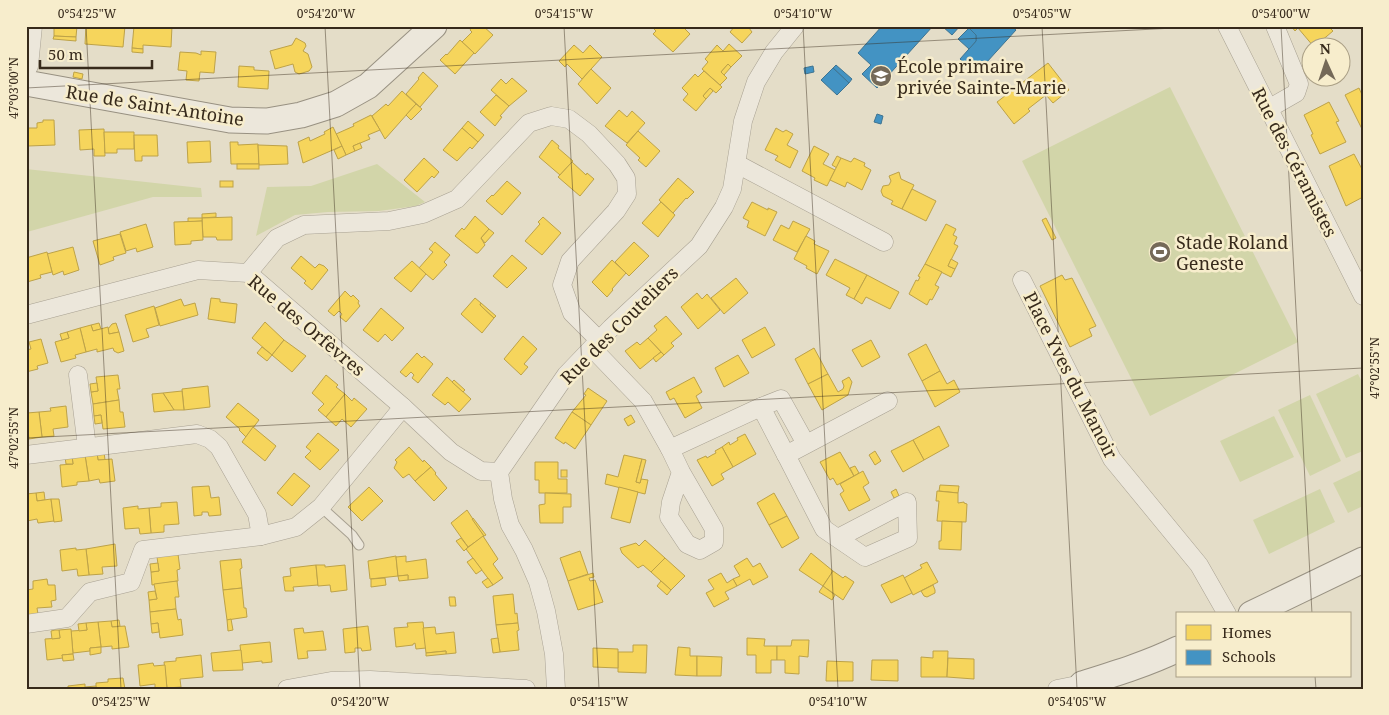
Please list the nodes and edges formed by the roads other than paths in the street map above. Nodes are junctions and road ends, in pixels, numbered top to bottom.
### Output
1 (33, 26) edge
2 (434, 26) edge
3 (795, 26) edge
4 (1227, 26) edge
5 (1274, 26) edge
6 (26, 70) edge
7 (26, 83) edge
8 (1268, 109) junction
9 (736, 164) junction
10 (884, 242) dead end
11 (248, 273) junction
12 (1022, 280) dead end
13 (1363, 296) edge
14 (26, 315) edge
15 (595, 344) junction
16 (78, 375) dead end
17 (888, 401) dead end
18 (403, 407) junction
19 (761, 407) junction
20 (806, 444) junction
21 (87, 447) junction
22 (670, 449) junction
23 (26, 455) edge
24 (786, 455) junction
25 (499, 472) junction
26 (681, 472) dead end
27 (321, 507) junction
28 (261, 536) junction
29 (838, 538) dead end
30 (359, 545) dead end
31 (1363, 560) edge
32 (1226, 612) edge
33 (1255, 612) edge
34 (26, 624) edge
35 (1176, 650) edge
36 (1082, 686) edge
37 (287, 689) edge
38 (526, 689) edge
39 (556, 689) edge
40 (1057, 689) edge

1 - 6 street
2 - 7 street, Rue de Saint-Antoine
3 - 9 street, Rue des Couteliers
4 - 8 street, Rue des Céramistes
5 - 8 street
8 - 13 street, Rue des Céramistes
9 - 10 street
9 - 15 street, Rue des Couteliers
11 - 14 street, Rue des Orfèvres
11 - 15 street
11 - 18 street, Rue des Orfèvres
12 - 32 street, Place Yves du Manoir
15 - 22 street
15 - 25 street, Rue des Couteliers
16 - 21 street
17 - 20 street
18 - 25 street, Rue des Orfèvres
18 - 27 street
19 - 20 street
19 - 22 street
19 - 24 street
20 - 24 street
21 - 23 street
21 - 28 street
22 - 26 street
24 - 29 street
25 - 39 street
27 - 28 street
27 - 30 lane
28 - 34 street
31 - 33 street
35 - 36 street
36 - 40 street
37 - 38 street

